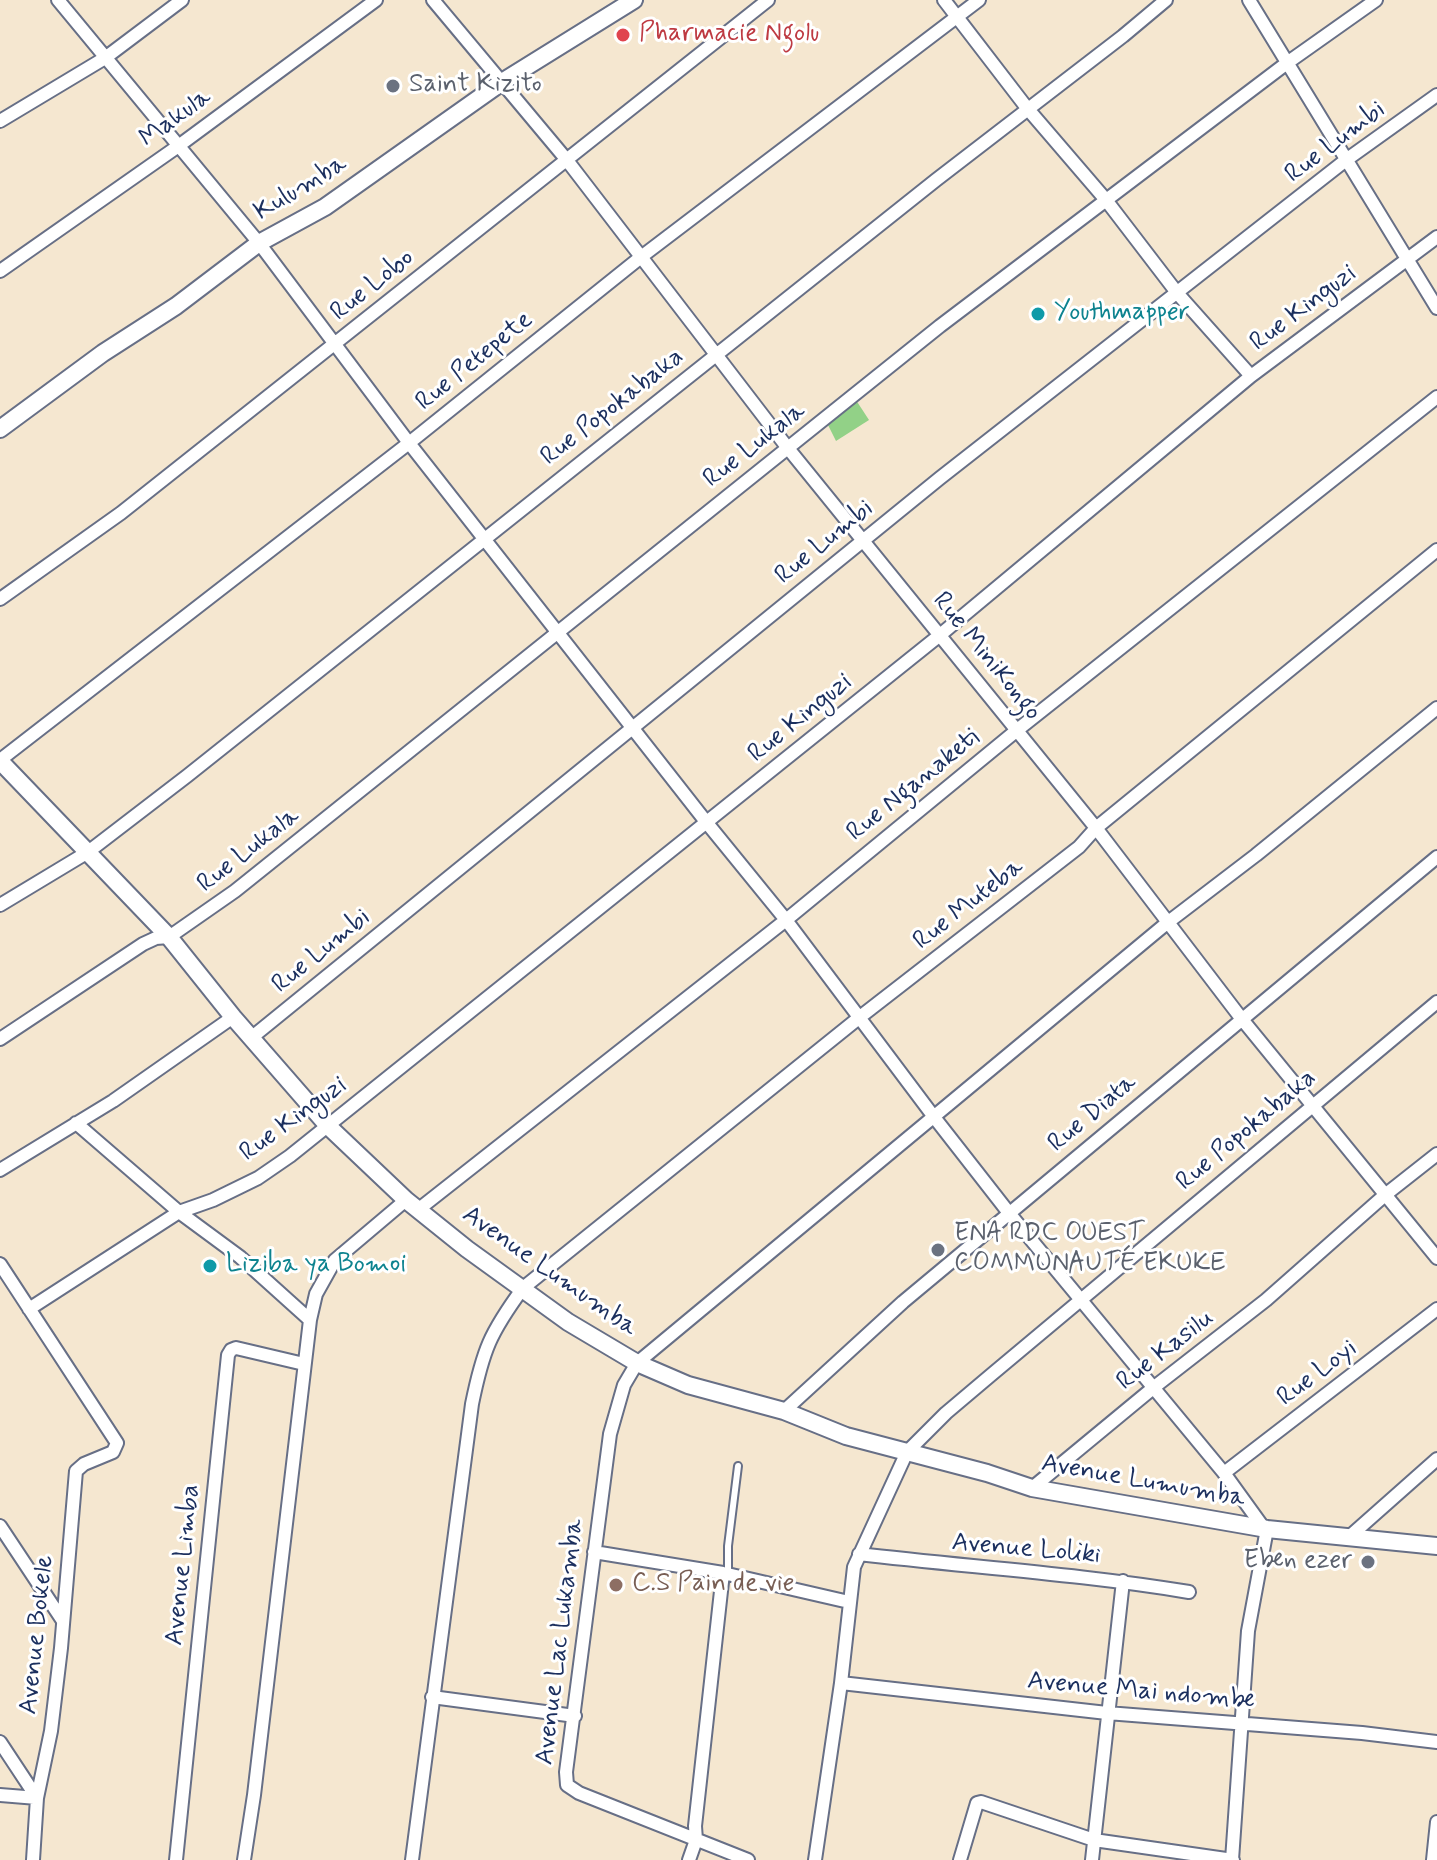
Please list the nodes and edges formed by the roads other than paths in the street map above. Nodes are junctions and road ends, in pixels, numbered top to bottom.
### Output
1 (58, 0) edge
2 (182, 0) edge
3 (376, 0) edge
4 (433, 0) edge
5 (634, 0) edge
6 (768, 0) edge
7 (944, 0) edge
8 (979, 0) edge
9 (1166, 0) edge
10 (1249, 0) edge
11 (1376, 0) edge
12 (957, 17) junction
13 (105, 58) junction
14 (1287, 63) junction
15 (502, 82) junction
16 (1437, 95) edge
17 (1027, 108) junction
18 (0, 121) edge
19 (177, 147) junction
20 (566, 159) junction
21 (1346, 160) junction
22 (1106, 200) junction
23 (1437, 237) edge
24 (259, 243) junction
25 (641, 257) junction
26 (1407, 260) junction
27 (0, 271) edge
28 (1178, 294) junction
29 (1437, 308) edge
30 (336, 344) junction
31 (717, 355) junction
32 (1251, 376) junction
33 (1437, 397) edge
34 (0, 429) edge
35 (409, 443) junction
36 (787, 447) junction
37 (484, 539) junction
38 (863, 540) junction
39 (1437, 550) edge
40 (0, 599) edge
41 (559, 632) junction
42 (940, 635) junction
43 (1437, 708) edge
44 (633, 728) junction
45 (1016, 731) junction
46 (2, 766) edge
47 (707, 823) junction
48 (1096, 828) junction
49 (88, 852) junction
50 (1437, 857) edge
51 (0, 905) edge
52 (786, 920) junction
53 (1167, 923) junction
54 (169, 937) junction
55 (1437, 1002) edge
56 (233, 1017) junction
57 (860, 1017) junction
58 (1241, 1018) junction
59 (251, 1038) junction
60 (0, 1039) edge
61 (1313, 1105) junction
62 (934, 1117) junction
63 (76, 1123) junction
64 (328, 1126) junction
65 (1437, 1154) edge
66 (0, 1170) edge
67 (1385, 1195) junction
68 (413, 1204) junction
69 (179, 1212) junction
70 (1009, 1213) junction
71 (1437, 1258) edge
72 (0, 1264) edge
73 (523, 1288) junction
74 (1082, 1298) junction
75 (29, 1309) junction
76 (1437, 1309) edge
77 (310, 1320) junction
78 (637, 1363) junction
79 (304, 1364) junction
80 (1153, 1388) junction
81 (784, 1411) junction
82 (907, 1452) junction
83 (1437, 1459) edge
84 (738, 1466) dead end
85 (1224, 1473) junction
86 (1032, 1488) junction
87 (0, 1526) edge
88 (1265, 1528) junction
89 (1349, 1537) junction
90 (1437, 1546) edge
91 (594, 1552) junction
92 (859, 1554) junction
93 (726, 1573) junction
94 (1123, 1581) junction
95 (1189, 1592) dead end
96 (849, 1602) junction
97 (63, 1621) junction
98 (841, 1683) junction
99 (432, 1697) junction
100 (1107, 1713) junction
101 (575, 1716) junction
102 (1241, 1722) junction
103 (0, 1742) edge
104 (1437, 1742) edge
105 (0, 1795) edge
106 (37, 1798) junction
107 (1437, 1822) edge
108 (696, 1840) junction
109 (1094, 1840) junction
110 (33, 1860) edge
111 (176, 1860) edge
112 (244, 1860) edge
113 (412, 1860) edge
114 (689, 1860) edge
115 (748, 1860) edge
116 (815, 1860) edge
117 (960, 1860) edge
118 (1092, 1860) edge
119 (1233, 1860) edge
120 (1433, 1860) edge

1 - 13 street
2 - 13 street
3 - 19 street, Makula
4 - 15 street, Rue MiniKongo
5 - 15 street, Kulumba
6 - 20 street, Rue Lobo
7 - 12 street
8 - 12 street, Rue Petepete
9 - 17 street, Rue Popokabaka
10 - 14 street
11 - 14 street, Rue Lukala
12 - 17 street
12 - 25 street, Rue Petepete
13 - 18 street
13 - 19 street
14 - 21 street
14 - 22 street, Rue Lukala
15 - 20 street, Rue MiniKongo
15 - 24 street, Kulumba
16 - 21 street, Rue Lumbi
17 - 22 street
17 - 31 street, Rue Popokabaka
19 - 24 street
19 - 27 street, Makula
20 - 25 street, Rue MiniKongo
20 - 30 street, Rue Lobo
21 - 26 street
21 - 28 street, Rue Lumbi
22 - 28 street
22 - 36 street, Rue Lukala
23 - 26 street, Rue Kinguzi
24 - 30 street
24 - 34 street, Kulumba
25 - 31 street, Rue MiniKongo
25 - 35 street, Rue Petepete
26 - 29 street
26 - 32 street, Rue Kinguzi
28 - 32 street
28 - 38 street, Rue Lumbi
30 - 35 street
30 - 40 street, Rue Lobo
31 - 36 street, Rue MiniKongo
31 - 37 street, Rue Popokabaka
32 - 42 street, Rue Kinguzi
33 - 45 street, Rue Nganaketi
35 - 37 street
35 - 46 street, Rue Petepete
36 - 38 street, Rue MiniKongo
36 - 41 street, Rue Lukala
37 - 41 street
37 - 49 street, Rue Popokabaka
38 - 42 street, Rue MiniKongo
38 - 44 street, Rue Lumbi
39 - 48 street, Rue Muteba
41 - 44 street
41 - 54 street, Rue Lukala
42 - 45 street, Rue MiniKongo
42 - 47 street, Rue Kinguzi
43 - 53 street
44 - 47 street
44 - 59 street, Rue Lumbi
45 - 48 street, Rue MiniKongo
45 - 52 street, Rue Nganaketi
46 - 49 street, Avenue Lumumba
47 - 52 street
47 - 64 street, Rue Kinguzi
48 - 53 street, Rue MiniKongo
48 - 57 street, Rue Muteba
49 - 51 street, Rue Popokabaka
49 - 54 street, Avenue Lumumba
50 - 58 street, Rue Diata
52 - 57 street
52 - 68 street, Rue Nganaketi
53 - 58 street, Rue MiniKongo
53 - 62 street
54 - 56 street, Avenue Lumumba
54 - 60 street, Rue Lukala
55 - 61 street, Rue Popokabaka
56 - 59 street, Avenue Lumumba
56 - 63 street
57 - 62 street
57 - 73 street, Rue Muteba
58 - 61 street, Rue MiniKongo
58 - 70 street, Rue Diata
59 - 64 street, Avenue Lumumba
61 - 67 street, Rue MiniKongo
61 - 74 street, Rue Popokabaka
62 - 70 street
62 - 78 street
63 - 66 street
63 - 69 street
64 - 68 street, Avenue Lumumba
64 - 69 street, Rue Kinguzi
65 - 67 street, Rue Kasilu
67 - 71 street, Rue MiniKongo
67 - 80 street, Rue Kasilu
68 - 73 street, Avenue Lumumba
68 - 77 street
69 - 75 street
69 - 77 street
70 - 74 street
70 - 81 street, Rue Diata
72 - 75 street
73 - 78 street, Avenue Lumumba
73 - 99 street, Rue Muteba
74 - 80 street
74 - 82 street, Rue Popokabaka
75 - 97 street, Avenue Bokele
76 - 85 street, Rue Loyi
77 - 79 street
78 - 81 street, Avenue Lumumba
78 - 91 street, Avenue Lac Lukamba
79 - 111 street, Avenue Limba
79 - 112 street
80 - 85 street
80 - 86 street, Rue Kasilu
81 - 82 street, Avenue Lumumba
82 - 86 street, Avenue Lumumba
82 - 92 street, Rue Popokabaka
83 - 89 street
84 - 93 lane
85 - 88 street
86 - 88 street, Avenue Lumumba
87 - 97 street
88 - 89 street, Avenue Lumumba
88 - 102 street
89 - 90 street, Avenue Lumumba
91 - 93 street
91 - 101 street, Avenue Lac Lukamba
92 - 94 street, Avenue Loliki
92 - 96 street, Rue Popokabaka
93 - 96 street
93 - 108 street
94 - 95 street, Avenue Loliki
94 - 100 street
96 - 98 street, Rue Popokabaka
97 - 106 street, Avenue Bokele
98 - 100 street, Avenue Mai ndombe
98 - 116 street, Rue Popokabaka
99 - 101 street
99 - 113 street, Rue Muteba
100 - 102 street, Avenue Mai ndombe
100 - 109 street
101 - 108 street, Avenue Lac Lukamba
102 - 104 street, Avenue Mai ndombe
102 - 119 street
103 - 106 street
105 - 106 street
106 - 110 street, Avenue Bokele
107 - 120 street
108 - 114 street
108 - 115 street, Avenue Lac Lukamba
109 - 117 street
109 - 118 street
109 - 119 street

